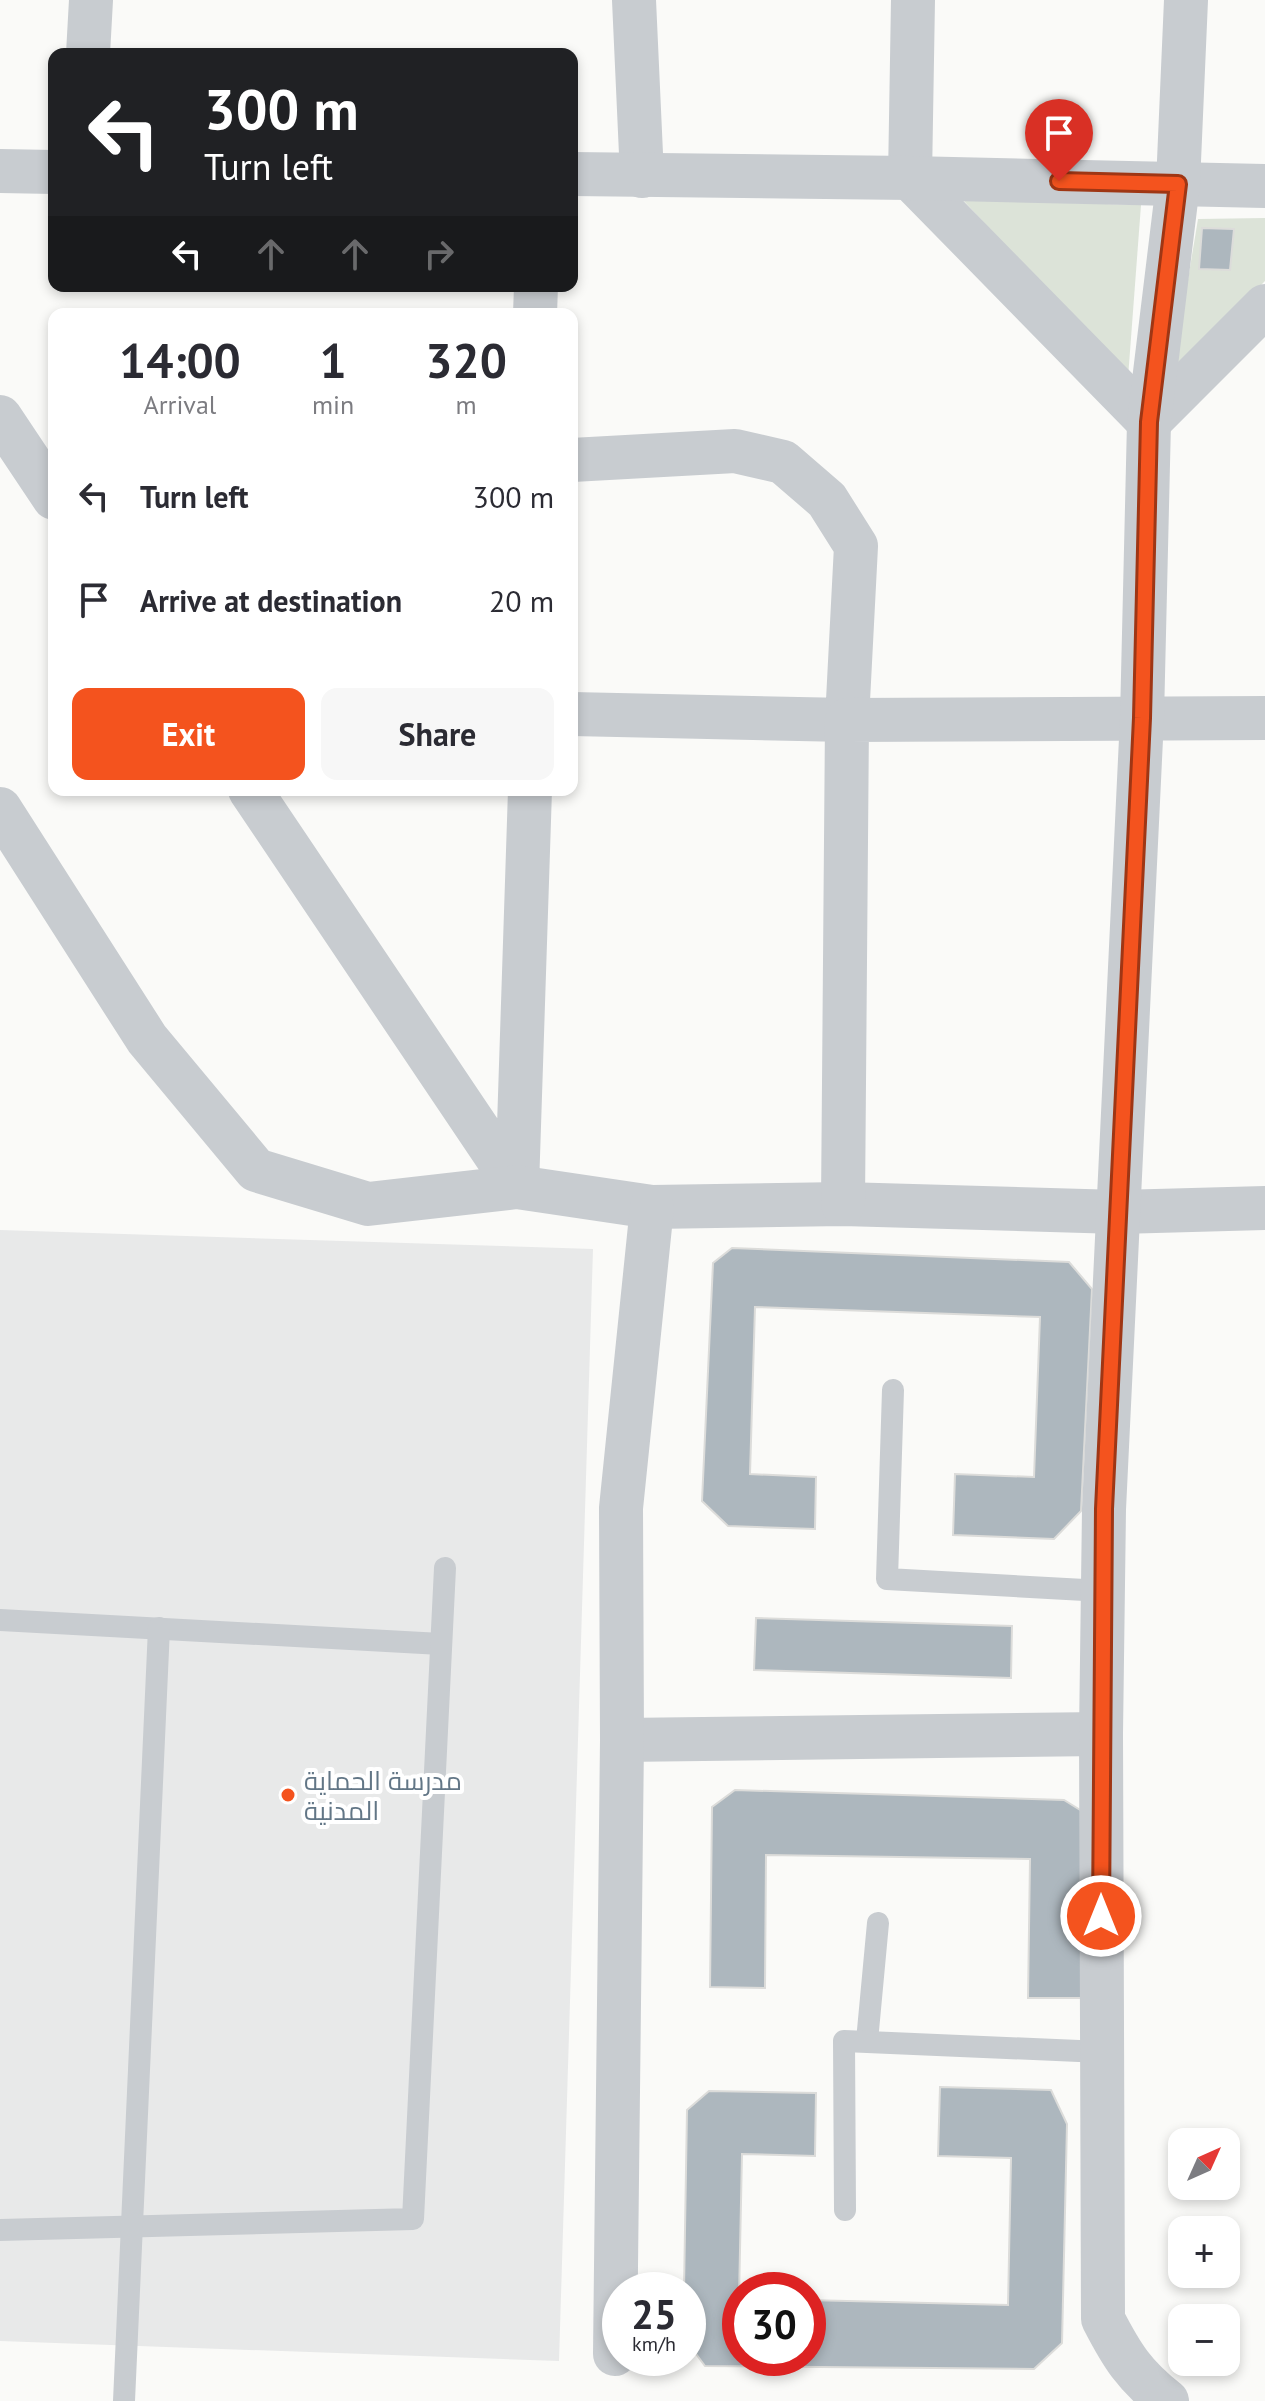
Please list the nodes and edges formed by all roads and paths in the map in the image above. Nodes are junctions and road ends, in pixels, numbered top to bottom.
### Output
1 (91, 0) edge
2 (634, 0) edge
3 (913, 0) edge
4 (1186, 0) edge
5 (88, 48) edge
6 (0, 171) edge
7 (48, 172) edge
8 (578, 174) edge
9 (642, 176) junction
10 (910, 178) junction
11 (1178, 184) junction
12 (1265, 186) edge
13 (1265, 306) edge
14 (0, 417) edge
15 (1149, 422) junction
16 (578, 460) edge
17 (48, 489) edge
18 (578, 714) edge
19 (1142, 718) junction
20 (1265, 718) edge
21 (847, 720) junction
22 (254, 796) edge
23 (530, 796) edge
24 (0, 809) edge
25 (517, 1187) junction
26 (843, 1204) junction
27 (652, 1207) junction
28 (1265, 1208) edge
29 (1119, 1212) junction
30 (893, 1390) dead end
31 (445, 1568) dead end
32 (1103, 1591) junction
33 (0, 1620) edge
34 (159, 1628) junction
35 (441, 1644) junction
36 (1101, 1734) junction
37 (622, 1740) junction
38 (878, 1923) dead end
39 (867, 2041) junction
40 (1102, 2052) junction
41 (845, 2210) dead end
42 (131, 2226) junction
43 (0, 2230) edge
44 (616, 2272) edge
45 (124, 2401) edge
46 (1167, 2401) edge

1 - 5 street
2 - 9 street
3 - 10 street
4 - 11 street
6 - 7 street
8 - 9 street
9 - 10 street
10 - 11 street
10 - 15 street
11 - 12 street
11 - 15 street
13 - 15 street
14 - 17 street
15 - 19 street
16 - 21 street
18 - 21 street
19 - 20 street
19 - 21 street
19 - 29 street
21 - 26 street
22 - 25 street
23 - 25 street
24 - 25 street
25 - 27 street
26 - 27 street
26 - 29 street
27 - 37 street
28 - 29 street
29 - 32 street
30 - 32 lane
31 - 35 lane
32 - 36 street
33 - 34 lane
34 - 35 lane
34 - 42 lane
35 - 42 lane
36 - 37 street
36 - 40 street
37 - 44 street
38 - 39 lane
39 - 40 lane
39 - 41 lane
40 - 46 street
42 - 43 lane
42 - 45 lane

